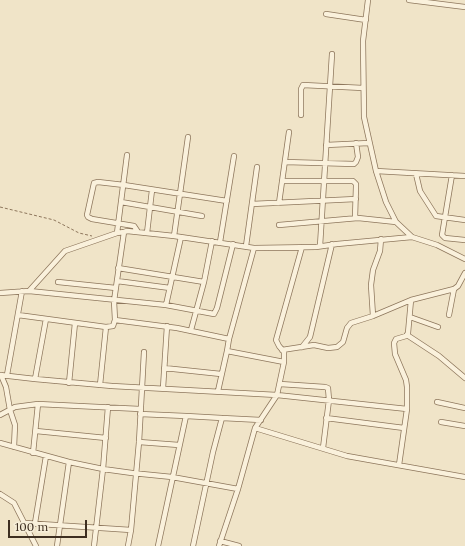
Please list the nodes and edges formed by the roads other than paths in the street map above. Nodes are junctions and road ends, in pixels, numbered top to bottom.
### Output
1 (368, 0) edge
2 (409, 0) edge
3 (465, 7) edge
4 (326, 14) dead end
5 (366, 20) junction
6 (332, 54) dead end
7 (330, 87) junction
8 (363, 88) junction
9 (301, 115) dead end
10 (289, 132) dead end
11 (188, 137) dead end
12 (369, 143) junction
13 (356, 144) junction
14 (326, 145) junction
15 (127, 156) dead end
16 (234, 156) dead end
17 (285, 162) junction
18 (325, 163) junction
19 (257, 167) dead end
20 (376, 172) junction
21 (416, 174) junction
22 (452, 175) junction
23 (465, 176) edge
24 (282, 181) junction
25 (324, 181) junction
26 (124, 186) junction
27 (152, 190) junction
28 (180, 194) junction
29 (356, 199) junction
30 (227, 201) junction
31 (121, 202) junction
32 (323, 202) junction
33 (279, 203) junction
34 (252, 204) junction
35 (150, 207) junction
36 (177, 212) junction
37 (202, 216) dead end
38 (355, 218) junction
39 (444, 218) junction
40 (322, 220) junction
41 (465, 220) edge
42 (396, 222) junction
43 (119, 223) junction
44 (279, 225) dead end
45 (124, 232) junction
46 (138, 232) junction
47 (117, 233) junction
48 (147, 233) junction
49 (174, 236) junction
50 (181, 237) junction
51 (412, 237) junction
52 (381, 239) junction
53 (465, 240) edge
54 (212, 241) junction
55 (220, 242) junction
56 (233, 244) junction
57 (332, 244) junction
58 (246, 246) junction
59 (320, 246) junction
60 (302, 247) junction
61 (254, 248) junction
62 (465, 259) edge
63 (118, 268) junction
64 (465, 273) edge
65 (173, 278) junction
66 (117, 281) junction
67 (58, 282) dead end
68 (204, 282) junction
69 (116, 288) junction
70 (170, 288) junction
71 (454, 289) junction
72 (22, 291) junction
73 (29, 291) junction
74 (0, 293) edge
75 (114, 300) junction
76 (411, 300) junction
77 (166, 305) junction
78 (196, 310) junction
79 (18, 315) junction
80 (449, 315) dead end
81 (373, 316) junction
82 (410, 317) junction
83 (46, 319) junction
84 (115, 320) junction
85 (75, 323) junction
86 (167, 326) junction
87 (106, 327) junction
88 (438, 327) dead end
89 (191, 330) junction
90 (407, 335) junction
91 (229, 339) junction
92 (302, 347) junction
93 (282, 350) junction
94 (226, 351) junction
95 (144, 352) dead end
96 (284, 362) junction
97 (164, 368) junction
98 (221, 374) junction
99 (1, 375) edge
100 (7, 375) junction
101 (465, 378) edge
102 (35, 379) junction
103 (69, 383) junction
104 (280, 384) junction
105 (100, 385) junction
106 (142, 387) junction
107 (163, 388) junction
108 (218, 391) junction
109 (277, 395) junction
110 (329, 400) junction
111 (437, 402) dead end
112 (38, 404) junction
113 (108, 407) junction
114 (465, 408) edge
115 (407, 409) junction
116 (10, 410) junction
117 (140, 412) junction
118 (0, 415) edge
119 (186, 416) junction
120 (222, 418) junction
121 (326, 418) junction
122 (260, 420) junction
123 (441, 422) dead end
124 (465, 426) edge
125 (255, 428) junction
126 (404, 428) junction
127 (36, 431) junction
128 (106, 438) junction
129 (139, 442) junction
130 (0, 443) edge
131 (179, 445) junction
132 (14, 447) junction
133 (323, 448) junction
134 (34, 453) junction
135 (46, 456) junction
136 (69, 462) junction
137 (399, 464) junction
138 (103, 468) junction
139 (136, 474) junction
140 (172, 477) junction
141 (465, 477) edge
142 (207, 482) junction
143 (238, 489) junction
144 (0, 494) edge
145 (25, 523) junction
146 (35, 523) junction
147 (61, 525) junction
148 (96, 528) junction
149 (131, 530) junction
150 (219, 544) edge
151 (36, 546) edge
152 (57, 546) edge
153 (94, 546) edge
154 (129, 546) edge
155 (158, 546) edge
156 (193, 546) edge
157 (240, 546) edge

1 - 5 street
2 - 3 street
4 - 5 street
5 - 8 street
6 - 7 street
7 - 8 street
7 - 9 street
7 - 14 street
8 - 12 street
10 - 17 street
11 - 28 street
12 - 13 street
12 - 20 street
13 - 14 street
13 - 18 street
14 - 18 street
15 - 26 street
16 - 30 street
17 - 18 street
17 - 24 street
18 - 25 street
19 - 34 street
20 - 21 street
20 - 42 street
21 - 22 street
21 - 39 street
22 - 23 street
22 - 39 street
24 - 25 street
24 - 33 street
25 - 29 street
25 - 32 street
26 - 27 street
26 - 31 street
26 - 43 street
27 - 28 street
27 - 35 street
28 - 30 street
28 - 36 street
29 - 32 street
29 - 38 street
30 - 55 street
31 - 35 street
31 - 43 street
32 - 33 street
32 - 40 street
33 - 34 street
34 - 58 street
35 - 36 street
35 - 48 street
36 - 37 street
36 - 49 street
38 - 40 street
38 - 42 street
39 - 41 street
39 - 53 street
40 - 44 street
40 - 59 street
42 - 51 street
43 - 46 street
43 - 47 street
45 - 46 street
45 - 47 street
45 - 63 street
46 - 48 street
47 - 73 street
48 - 49 street
49 - 50 street
50 - 54 street
50 - 65 street
51 - 52 street
51 - 62 street
52 - 57 street
52 - 81 street
54 - 55 street
54 - 68 street
55 - 56 street
56 - 58 street
56 - 78 street
57 - 59 street
57 - 92 street
58 - 61 street
59 - 60 street
60 - 61 street
60 - 93 street
61 - 91 street
63 - 65 street
63 - 66 street
64 - 71 street
65 - 68 street
65 - 70 street
66 - 69 street
66 - 70 street
67 - 69 street
68 - 78 street
69 - 75 street
70 - 77 street
71 - 76 street
71 - 80 street
72 - 73 street
72 - 74 street
72 - 79 street
73 - 75 street
75 - 77 street
75 - 84 street
76 - 81 street
76 - 82 street
77 - 78 street
78 - 89 street
79 - 83 street
79 - 100 street
81 - 92 street
82 - 88 street
82 - 90 street
83 - 85 street
83 - 102 street
84 - 86 street
84 - 87 street
85 - 87 street
85 - 103 street
86 - 89 street
86 - 97 street
87 - 105 street
89 - 91 street
90 - 101 street
90 - 115 street
91 - 94 street
92 - 93 street
93 - 96 street
94 - 96 street
94 - 98 street
95 - 106 street
96 - 104 street
97 - 98 street
97 - 107 street
98 - 108 street
99 - 100 street
99 - 116 street
100 - 102 street
102 - 103 street
103 - 105 street
104 - 109 street
104 - 110 street
105 - 106 street
106 - 107 street
106 - 117 street
107 - 108 street
108 - 109 street
109 - 110 street
109 - 122 street
110 - 115 street
110 - 121 street
111 - 114 street
112 - 113 street
112 - 116 street
112 - 127 street
113 - 117 street
113 - 128 street
115 - 126 street
116 - 118 street
116 - 132 street
117 - 119 street
117 - 129 street
119 - 120 street
119 - 131 street
120 - 122 street
120 - 142 street
121 - 126 street
121 - 133 street
122 - 125 street
123 - 124 street
125 - 133 street
125 - 143 street
126 - 137 street
127 - 128 street
127 - 134 street
128 - 138 street
129 - 131 street
129 - 139 street
130 - 132 street
131 - 140 street
132 - 134 street
133 - 137 street
134 - 135 street
135 - 136 street
135 - 146 street
136 - 138 street
136 - 147 street
137 - 141 street
138 - 139 street
138 - 148 street
139 - 140 street
139 - 149 street
140 - 142 street
140 - 155 street
142 - 143 street
142 - 156 street
143 - 150 street
144 - 145 street
145 - 146 street
145 - 151 street
146 - 147 street
147 - 148 street
147 - 152 street
148 - 149 street
148 - 153 street
149 - 154 street
150 - 157 street

